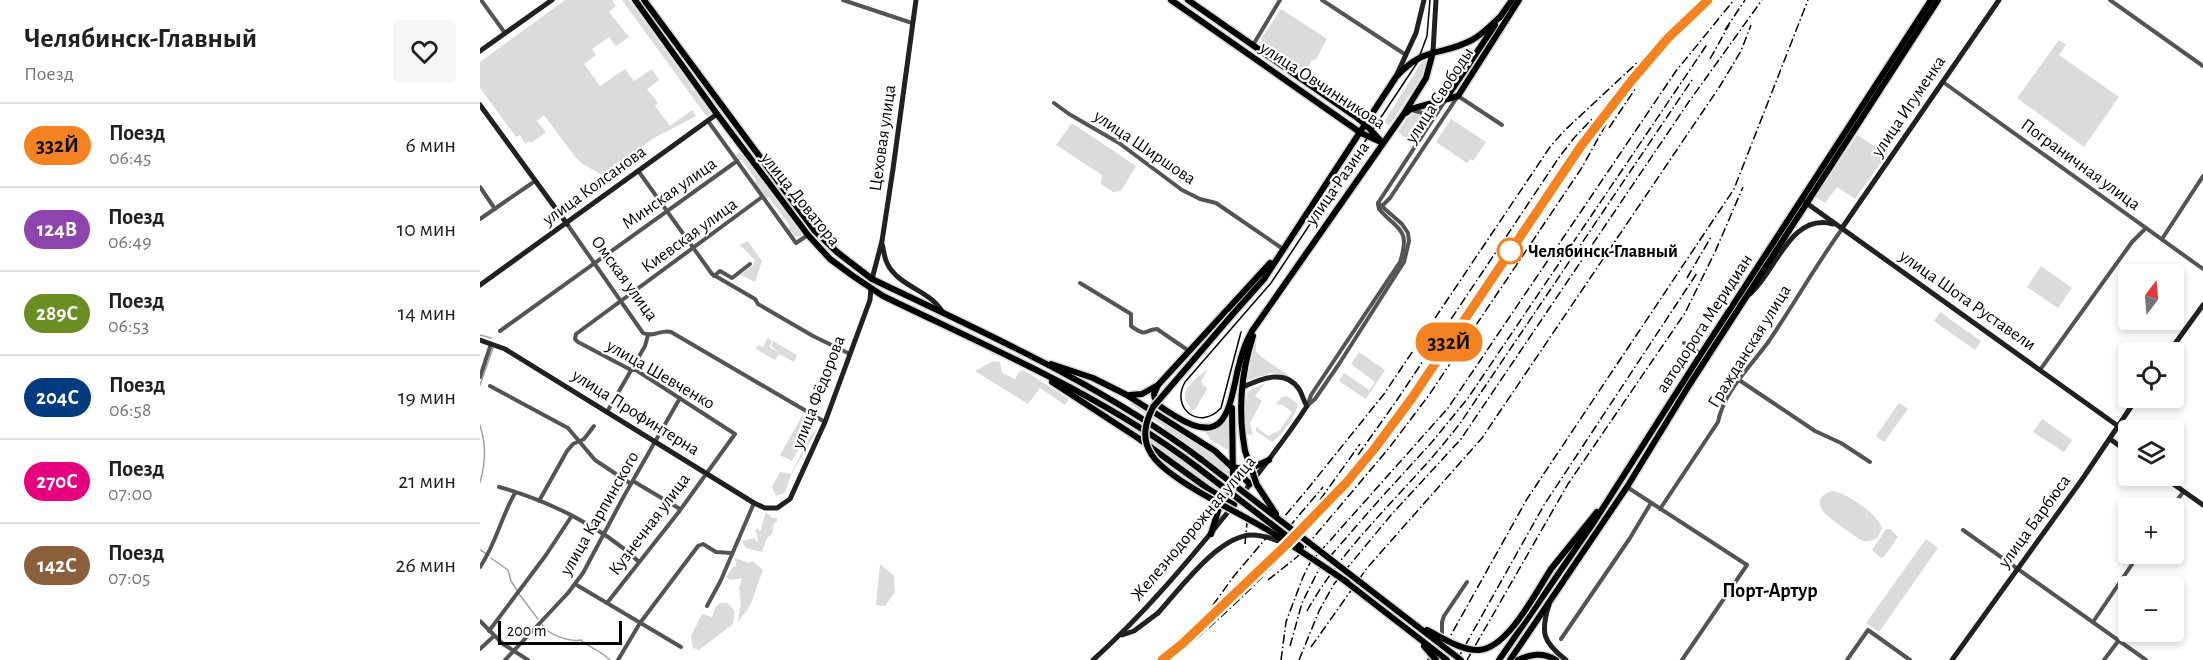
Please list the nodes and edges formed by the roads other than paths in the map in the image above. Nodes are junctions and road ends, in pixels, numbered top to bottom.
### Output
1 (481, 0) edge
2 (552, 0) edge
3 (635, 0) edge
4 (644, 0) edge
5 (843, 0) edge
6 (916, 0) edge
7 (1171, 0) edge
8 (1188, 0) edge
9 (1280, 0) edge
10 (1322, 0) edge
11 (1424, 0) edge
12 (1436, 0) edge
13 (1512, 0) edge
14 (1519, 0) edge
15 (1931, 0) edge
16 (1938, 0) edge
17 (1999, 0) edge
18 (2110, 0) edge
19 (1501, 16) junction
20 (912, 23) junction
21 (505, 33) junction
22 (1252, 46) junction
23 (480, 51) edge
24 (1433, 52) junction
25 (1406, 55) junction
26 (2203, 66) edge
27 (1396, 77) junction
28 (1943, 82) junction
29 (1458, 96) junction
30 (1447, 97) junction
31 (1054, 103) dead end
32 (480, 105) edge
33 (724, 110) junction
34 (1411, 110) junction
35 (717, 114) junction
36 (1403, 115) junction
37 (708, 121) junction
38 (1366, 125) junction
39 (1502, 125) dead end
40 (1427, 128) junction
41 (1361, 133) junction
42 (1383, 143) junction
43 (1418, 143) junction
44 (1424, 147) junction
45 (737, 161) junction
46 (639, 172) junction
47 (2203, 176) edge
48 (535, 181) junction
49 (480, 187) edge
50 (762, 197) junction
51 (1803, 201) junction
52 (1381, 207) junction
53 (495, 209) junction
54 (666, 210) junction
55 (480, 219) edge
56 (567, 224) junction
57 (1840, 227) junction
58 (2146, 228) junction
59 (808, 235) junction
60 (2162, 239) junction
61 (882, 241) junction
62 (693, 249) junction
63 (1282, 250) junction
64 (594, 262) junction
65 (750, 264) dead end
66 (2203, 269) edge
67 (714, 276) junction
68 (872, 279) junction
69 (1080, 283) dead end
70 (480, 285) edge
71 (871, 288) junction
72 (1745, 298) junction
73 (622, 301) junction
74 (2202, 307) edge
75 (944, 314) junction
76 (1256, 327) junction
77 (500, 331) dead end
78 (648, 335) junction
79 (575, 337) joint
80 (480, 340) edge
81 (2176, 342) edge
82 (491, 343) junction
83 (1684, 343) dead end
84 (1189, 352) junction
85 (850, 354) junction
86 (1701, 354) junction
87 (1034, 358) junction
88 (1032, 369) junction
89 (631, 370) junction
90 (2040, 370) junction
91 (480, 377) edge
92 (1739, 380) junction
93 (490, 386) dead end
94 (1158, 386) junction
95 (1243, 387) junction
96 (1125, 394) junction
97 (681, 398) junction
98 (1232, 401) junction
99 (1307, 406) junction
100 (607, 412) junction
101 (825, 422) junction
102 (594, 426) dead end
103 (2118, 426) joint
104 (735, 434) joint
105 (2110, 439) junction
106 (580, 441) junction
107 (655, 441) junction
108 (2118, 445) edge
109 (1269, 460) junction
110 (1870, 462) dead end
111 (1233, 467) junction
112 (705, 473) junction
113 (632, 482) junction
114 (1250, 484) junction
115 (1617, 486) junction
116 (2177, 486) edge
117 (499, 487) dead end
118 (1627, 487) junction
119 (2184, 491) junction
120 (515, 493) junction
121 (1222, 498) junction
122 (2179, 498) edge
123 (539, 501) junction
124 (754, 502) junction
125 (1651, 503) junction
126 (1234, 505) junction
127 (2203, 505) edge
128 (777, 508) joint
129 (680, 509) junction
130 (1660, 509) junction
131 (571, 517) junction
132 (1963, 530) dead end
133 (604, 533) junction
134 (1211, 534) junction
135 (1298, 549) junction
136 (731, 553) junction
137 (1322, 553) junction
138 (638, 561) junction
139 (2132, 564) edge
140 (480, 567) edge
141 (2018, 568) junction
142 (1347, 582) junction
143 (1467, 582) dead end
144 (575, 584) junction
145 (607, 603) junction
146 (1550, 604) junction
147 (707, 606) dead end
148 (1407, 618) junction
149 (480, 621) edge
150 (2093, 622) junction
151 (640, 623) junction
152 (1406, 628) junction
153 (489, 631) junction
154 (1121, 635) junction
155 (494, 636) junction
156 (1561, 639) dead end
157 (2118, 639) edge
158 (2118, 641) edge
159 (2122, 642) edge
160 (681, 647) dead end
161 (480, 649) edge
162 (512, 651) junction
163 (505, 660) edge
164 (528, 660) edge
165 (618, 660) edge
166 (1093, 660) edge
167 (1429, 660) edge
168 (1436, 660) edge
169 (1447, 660) edge
170 (1461, 660) edge
171 (1499, 660) edge
172 (1510, 660) edge
173 (1518, 660) edge
174 (1556, 660) edge
175 (1566, 660) edge
176 (1682, 660) edge
177 (1847, 660) edge
178 (1910, 660) edge
179 (1952, 660) edge
180 (2104, 660) edge
181 (2146, 660) edge

1 - 21 street
2 - 21 main road
3 - 35 main road, улица Доватора
4 - 33 main road, улица Доватора
5 - 20 street
6 - 20 main road, Цеховая улица
7 - 41 main road, улица Овчинникова
8 - 22 main road, улица Овчинникова
9 - 22 street
10 - 25 street
11 - 25 main road
12 - 24 main road
13 - 19 main road, улица Свободы
14 - 29 main road, улица Свободы
15 - 51 main road, автодорога Меридиан
16 - 51 main road, автодорога Меридиан
17 - 28 main road, улица Игуменка
18 - 26 street
19 - 24 main road, улица Разина
19 - 30 main road, улица Свободы
20 - 61 main road, Цеховая улица
21 - 23 main road
22 - 38 main road, улица Овчинникова
24 - 27 main road, улица Разина
24 - 36 main road, улица Разина
25 - 27 main road
27 - 38 main road, улица Разина
28 - 57 main road, улица Игуменка
28 - 58 street, Пограничная улица
29 - 30 main road
29 - 39 street
29 - 44 street, улица Свободы
30 - 34 main road
30 - 40 street, улица Свободы
31 - 63 street, улица Ширшова
32 - 48 main road, Омская улица
33 - 35 main road, улица Колсанова
33 - 68 main road, улица Доватора
34 - 36 main road
34 - 40 street
35 - 37 main road, улица Колсанова
35 - 59 main road, улица Доватора
36 - 42 main road, улица Разина
37 - 45 street
37 - 46 main road, улица Колсанова
38 - 41 main road, улица Разина
38 - 42 main road, улица Овчинникова
40 - 43 street, улица Свободы
41 - 42 main road, улица Овчинникова
41 - 63 main road, улица Разина
42 - 76 main road, улица Разина
43 - 44 street
43 - 52 street, улица Свободы
44 - 52 street, улица Свободы
45 - 50 street
45 - 54 street, Минская улица
46 - 54 street
46 - 56 main road, улица Колсанова
47 - 60 street
48 - 53 street
48 - 56 main road, Омская улица
49 - 53 street
50 - 59 street
50 - 62 street, Киевская улица
51 - 57 main road, улица Шота Руставели
51 - 72 main road, автодорога Меридиан
51 - 86 main road, автодорога Меридиан
52 - 99 street, Железнодорожная улица
53 - 55 street
54 - 62 street
54 - 64 street, Минская улица
56 - 64 street, Омская улица
56 - 70 main road, улица Колсанова
57 - 72 main road
57 - 90 main road, улица Шота Руставели
57 - 92 street, Гражданская улица
58 - 60 street, Пограничная улица
58 - 90 street
59 - 71 main road, улица Доватора
60 - 66 street, Пограничная улица
61 - 68 main road, Цеховая улица
61 - 75 main road
62 - 67 street
62 - 73 street, Киевская улица
63 - 84 main road
63 - 135 main road, улица Разина, bridge
64 - 73 street, Омская улица
64 - 77 street, Минская улица
65 - 67 street
67 - 85 street
68 - 71 main road, улица Фёдорова
68 - 75 main road, улица Доватора
69 - 84 street
71 - 85 main road, улица Фёдорова
71 - 88 main road, улица Доватора
72 - 118 main road, автодорога Меридиан
73 - 78 street, Омская улица
73 - 79 street, Киевская улица
74 - 81 main road
75 - 87 main road, улица Доватора
76 - 95 main road
76 - 98 main road
78 - 89 street
78 - 101 street, Омская улица
79 - 89 street, улица Шевченко
80 - 82 main road, улица Профинтерна
82 - 91 street
82 - 100 main road, улица Профинтерна
83 - 86 street
84 - 94 main road
85 - 101 main road, улица Фёдорова
86 - 115 main road, автодорога Меридиан
87 - 96 main road
87 - 137 main road, bridge
88 - 121 main road
88 - 142 main road, bridge
89 - 97 street, улица Шевченко
89 - 100 street
90 - 103 main road, улица Шота Руставели
92 - 110 street
92 - 130 street, Гражданская улица
93 - 106 street
94 - 96 main road
94 - 98 main road
95 - 99 main road
95 - 137 main road, bridge
96 - 111 main road
97 - 104 street, улица Шевченко
97 - 107 street, улица Карпинского
98 - 111 main road
99 - 109 main road, Железнодорожная улица
100 - 107 main road, улица Профинтерна
101 - 128 main road, улица Фёдорова
102 - 106 street
103 - 105 main road, улица Барбюса
104 - 112 street, Кузнечная улица
105 - 108 main road
105 - 141 main road, улица Барбюса
106 - 113 street
106 - 123 street
107 - 112 main road, улица Профинтерна
107 - 113 street, улица Карпинского
109 - 111 main road
109 - 114 main road, Железнодорожная улица
111 - 114 main road
111 - 121 main road
112 - 124 main road, улица Профинтерна
112 - 129 street, Кузнечная улица
113 - 129 street
113 - 133 street, улица Карпинского
114 - 126 main road, Железнодорожная улица
115 - 148 main road, bridge
115 - 171 main road, автодорога Меридиан
116 - 119 main road
117 - 120 street
118 - 125 street
118 - 146 main road, автодорога Меридиан
119 - 122 street
119 - 127 main road
120 - 123 street
120 - 140 street
121 - 126 main road
121 - 134 main road
123 - 131 street
124 - 128 main road, улица Профинтерна
124 - 136 street
125 - 130 street
125 - 156 street
126 - 134 main road, Железнодорожная улица
129 - 138 street, Кузнечная улица
130 - 176 street
131 - 133 street
131 - 153 street
132 - 141 street
133 - 138 street
133 - 144 street, улица Карпинского
134 - 154 main road, Железнодорожная улица
135 - 142 main road, улица Разина, bridge
135 - 154 main road, bridge
136 - 147 street
136 - 151 street
137 - 148 main road, bridge
138 - 145 street, Кузнечная улица
139 - 150 street
141 - 150 street
141 - 179 main road, улица Барбюса
142 - 152 main road, bridge
143 - 167 street
144 - 145 street
144 - 162 street, улица Карпинского
145 - 151 street
146 - 172 main road, автодорога Меридиан
146 - 175 main road
148 - 170 main road, bridge
149 - 153 street
150 - 157 street
151 - 160 street
151 - 165 street
152 - 168 main road, bridge
152 - 169 main road, bridge
153 - 155 street
154 - 166 main road, Железнодорожная улица
155 - 161 street
155 - 162 street
158 - 180 street
159 - 181 street
162 - 163 street, улица Карпинского
162 - 164 street
173 - 174 main road
177 - 178 street

